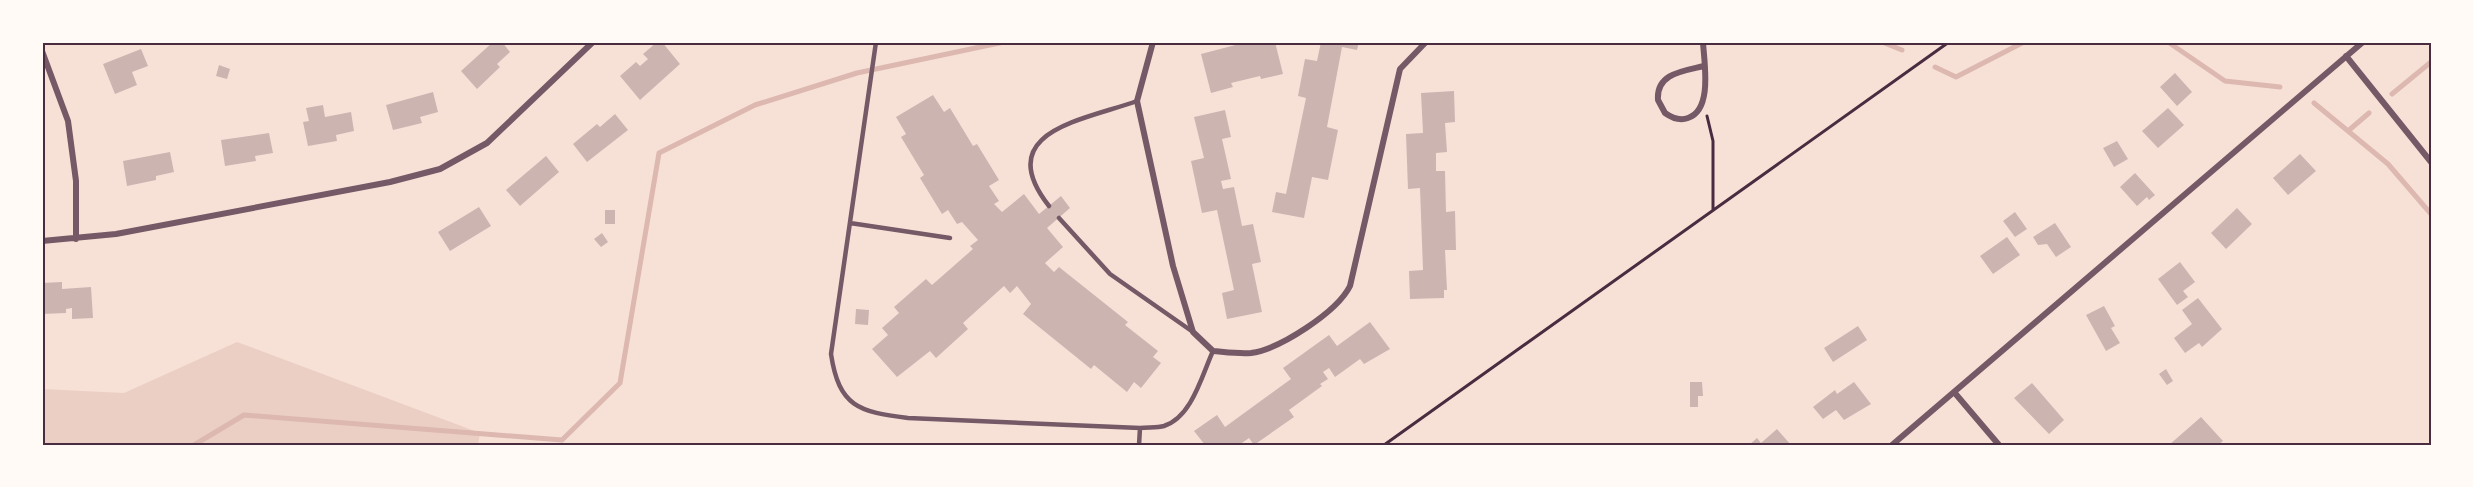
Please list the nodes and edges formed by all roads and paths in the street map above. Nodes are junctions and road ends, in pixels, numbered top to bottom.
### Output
1 (593, 42) edge
2 (876, 42) edge
3 (1153, 42) edge
4 (1426, 42) edge
5 (1703, 42) edge
6 (1949, 42) edge
7 (2362, 42) edge
8 (42, 51) edge
9 (2346, 56) junction
10 (1704, 66) junction
11 (1704, 99) junction
12 (1137, 101) junction
13 (2431, 162) edge
14 (1049, 206) dead end
15 (1713, 210) junction
16 (1059, 218) dead end
17 (850, 223) junction
18 (950, 238) dead end
19 (76, 239) junction
20 (42, 241) edge
21 (1193, 333) junction
22 (1213, 351) junction
23 (1954, 392) junction
24 (1140, 428) junction
25 (1139, 445) edge
26 (1384, 445) edge
27 (1892, 445) edge
28 (1999, 445) edge

1 - 19 street
2 - 17 lane
3 - 12 street
4 - 22 street
5 - 10 street
6 - 15 path
7 - 9 street
8 - 19 street
9 - 13 street
9 - 23 street
10 - 11 street
10 - 11 street
11 - 15 path
12 - 14 lane
12 - 21 street
15 - 26 path
16 - 21 lane
17 - 18 lane
17 - 24 lane
19 - 20 street
21 - 22 street
22 - 24 lane
23 - 27 street
23 - 28 street
24 - 25 lane

